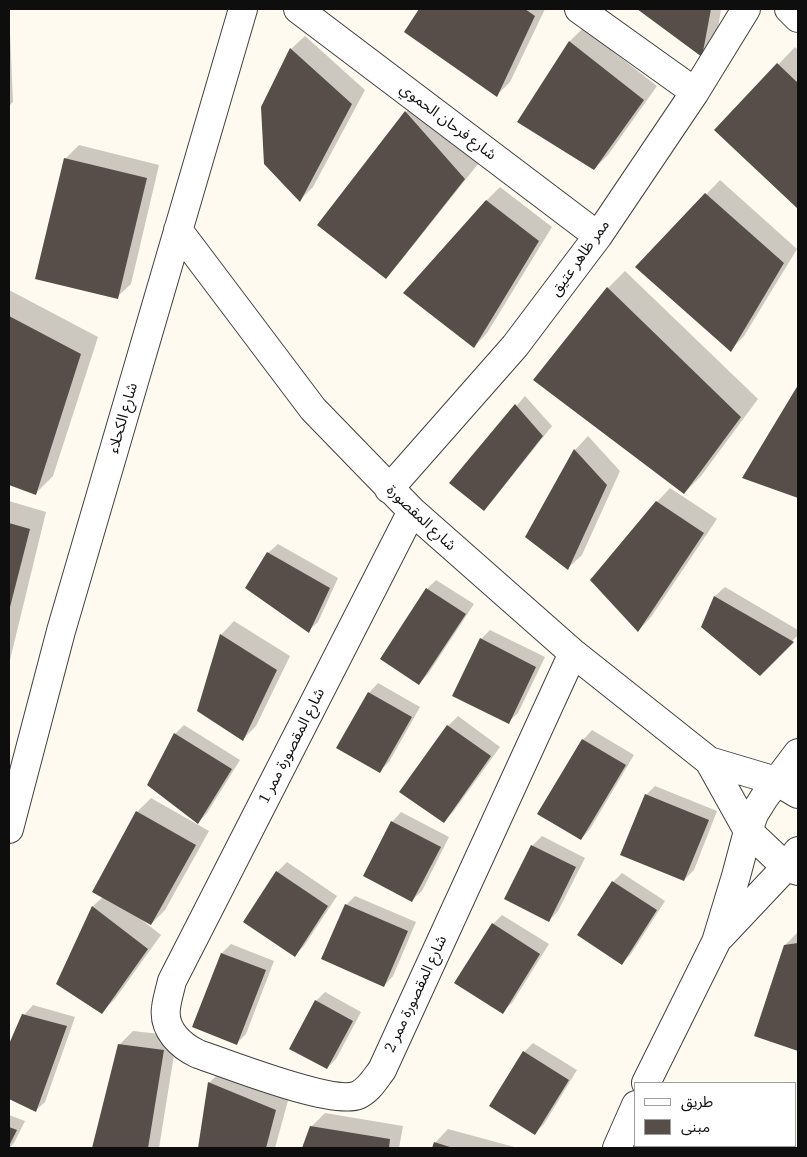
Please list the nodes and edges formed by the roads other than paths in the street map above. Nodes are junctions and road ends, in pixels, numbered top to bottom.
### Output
1 (243, 9) edge
2 (298, 9) edge
3 (580, 9) edge
4 (746, 9) edge
5 (789, 9) edge
6 (798, 18) edge
7 (695, 92) junction
8 (178, 230) junction
9 (598, 236) junction
10 (389, 489) junction
11 (412, 511) junction
12 (573, 654) junction
13 (798, 753) edge
14 (709, 761) junction
15 (787, 787) edge
16 (9, 829) edge
17 (748, 831) junction
18 (794, 863) edge
19 (716, 942) junction
20 (172, 981) joint
21 (646, 1082) edge
22 (634, 1110) edge
23 (617, 1148) edge

1 - 8 street, شارع الكحلاء
2 - 9 street, شارع فرحان الحموي
3 - 7 street
4 - 7 street, ممر ظاهر عتيق
5 - 6 street
7 - 9 street, ممر ظاهر عتيق
8 - 10 street, شارع المقصورة
8 - 16 street, شارع الكحلاء
9 - 10 street, ممر ظاهر عتيق
10 - 11 street, شارع المقصورة
11 - 12 street, شارع المقصورة
11 - 20 street, شارع المقصورة ممر 1
12 - 14 street, شارع المقصورة
12 - 20 street, شارع المقصورة ممر 2
13 - 15 street
14 - 15 street, شارع المقصورة
14 - 17 street, شارع المقصورة
15 - 17 street
17 - 18 street, شارع المقصورة
17 - 19 street
18 - 19 street
19 - 21 street
22 - 23 street

